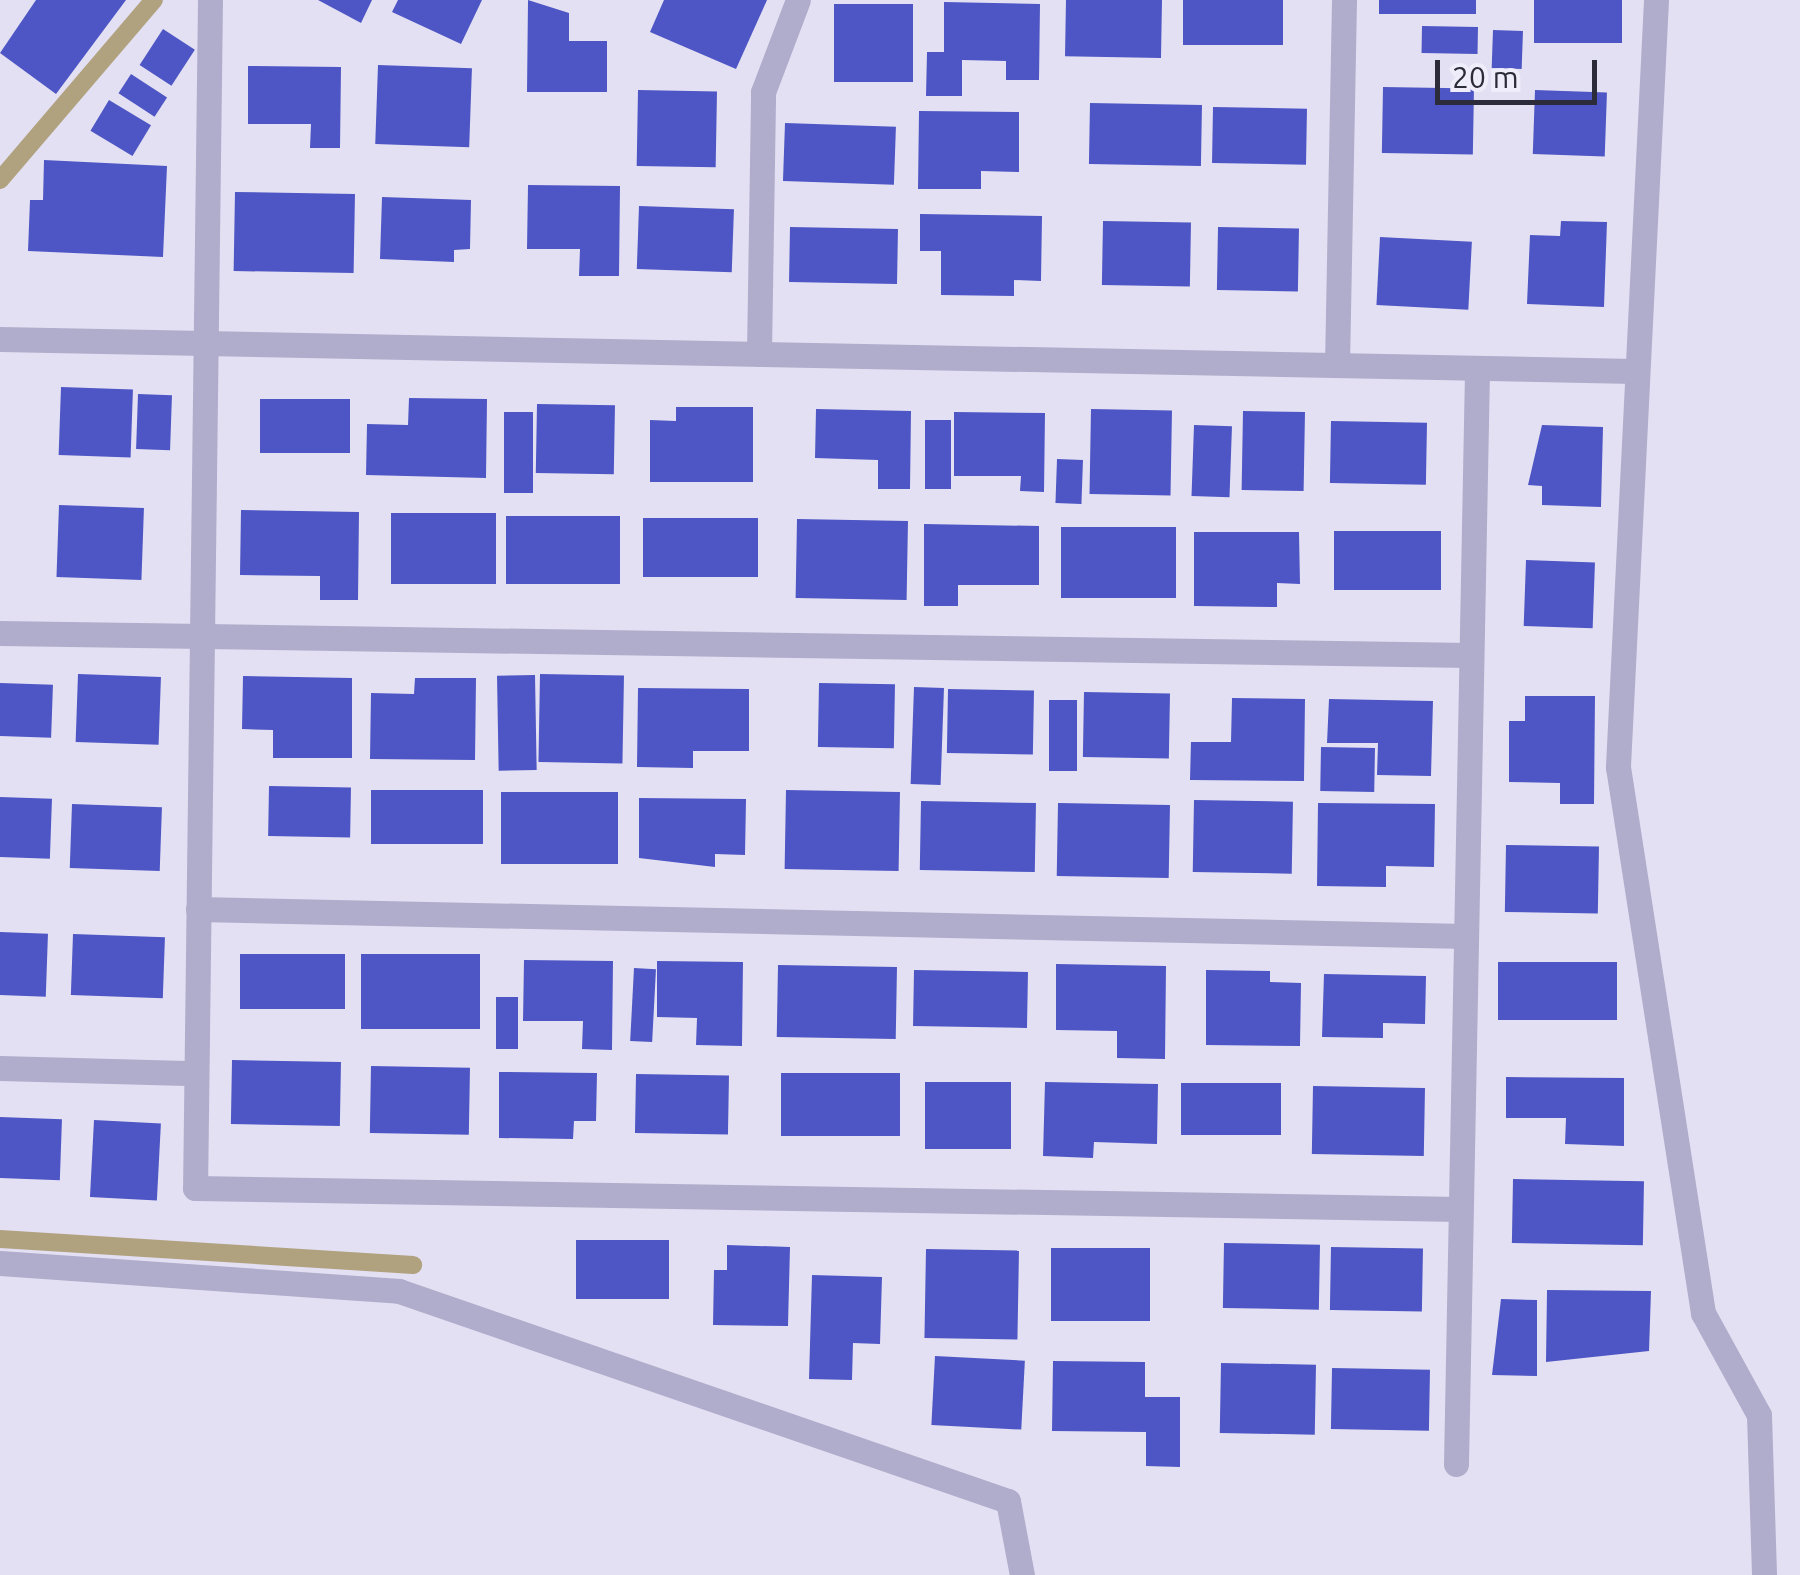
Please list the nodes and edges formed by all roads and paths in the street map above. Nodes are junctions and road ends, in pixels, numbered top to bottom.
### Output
1 (210, 0) edge
2 (798, 0) edge
3 (1344, 0) edge
4 (1656, 0) edge
5 (0, 339) edge
6 (205, 344) junction
7 (758, 354) junction
8 (1337, 365) junction
9 (1477, 368) junction
10 (1634, 371) junction
11 (0, 633) edge
12 (201, 636) junction
13 (1471, 655) junction
14 (198, 910) junction
15 (1466, 936) junction
16 (0, 1068) edge
17 (196, 1074) junction
18 (1460, 1209) junction
19 (0, 1264) edge
20 (1456, 1464) dead end
21 (1022, 1575) edge
22 (1764, 1575) edge

1 - 6 street
2 - 7 street
3 - 8 street
4 - 10 street
5 - 6 street
6 - 7 street
6 - 12 street
7 - 8 street
8 - 9 street
9 - 10 street
9 - 13 street
10 - 22 street
11 - 12 street
12 - 13 street
12 - 14 street
13 - 15 street
14 - 15 street
14 - 17 street
15 - 18 street
16 - 17 street
17 - 18 street
18 - 20 street
19 - 21 street

